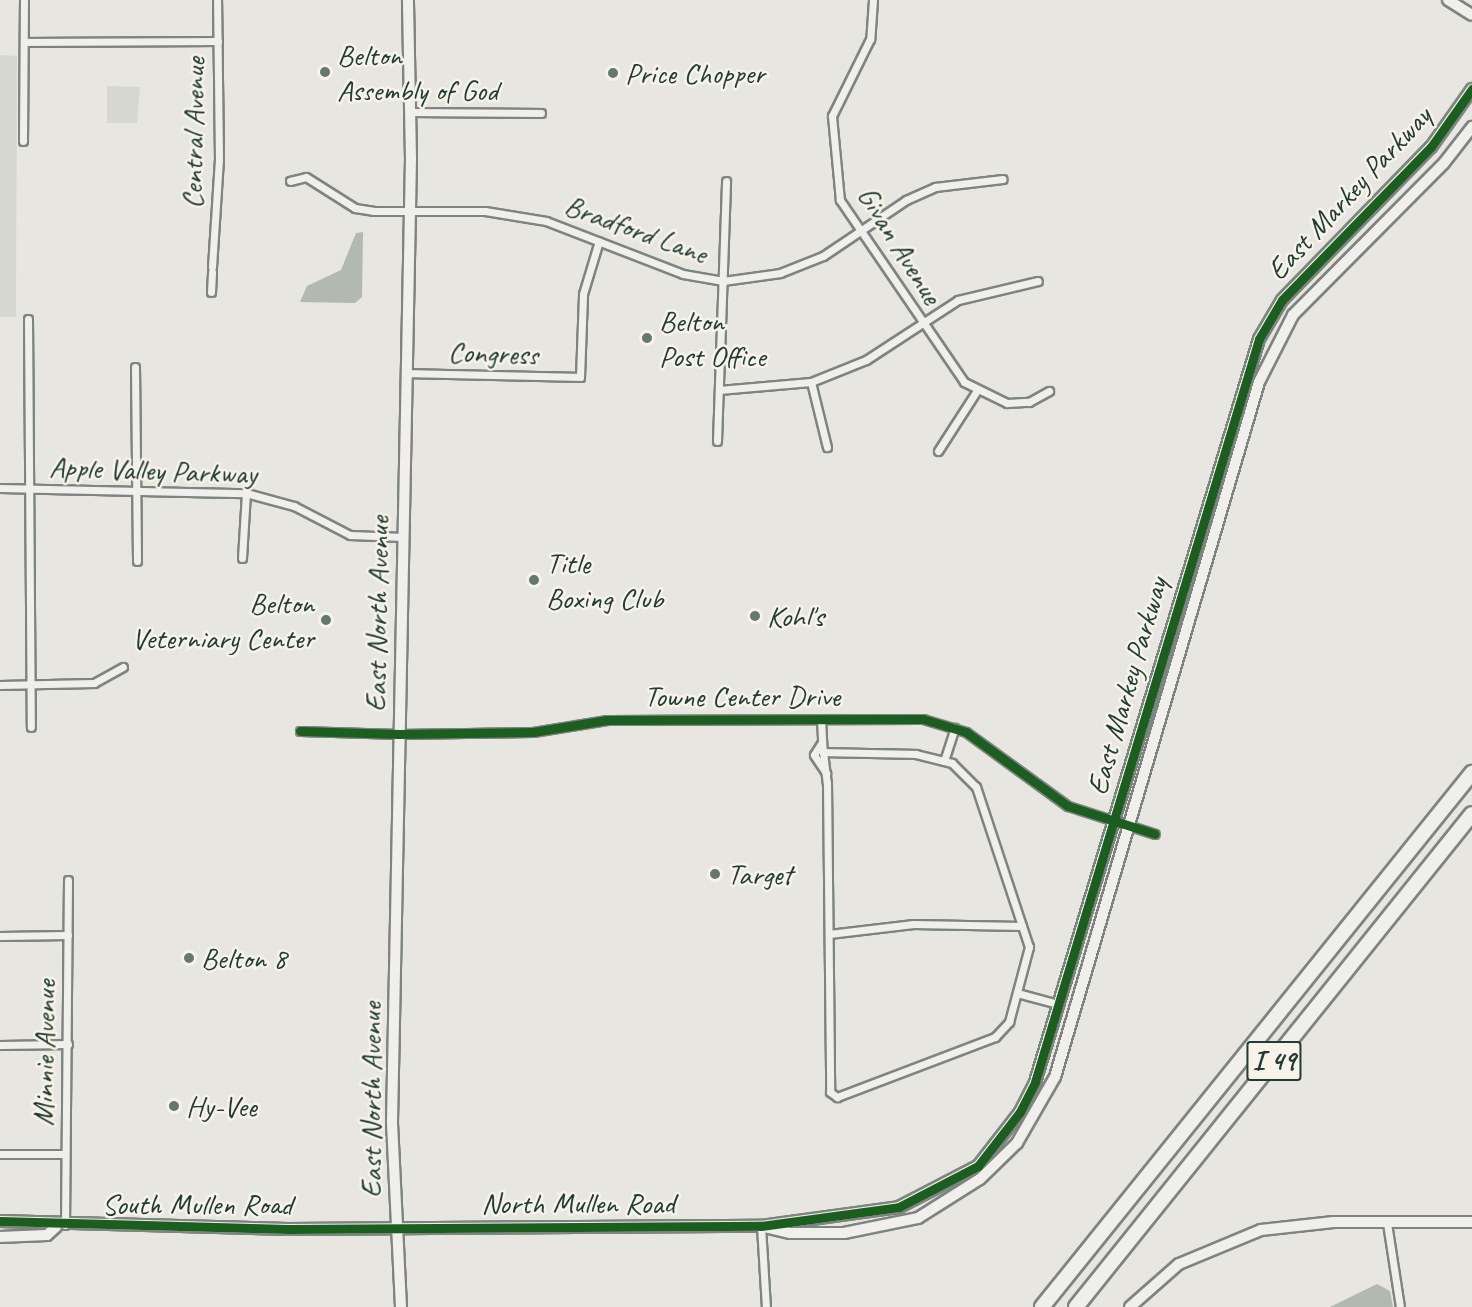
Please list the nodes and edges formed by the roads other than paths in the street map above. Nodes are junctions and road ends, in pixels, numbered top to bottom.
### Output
1 (24, 0) edge
2 (217, 0) edge
3 (408, 0) edge
4 (873, 0) edge
5 (1448, 0) edge
6 (1472, 15) edge
7 (218, 41) junction
8 (24, 42) junction
9 (1472, 89) edge
10 (411, 112) junction
11 (541, 113) dead end
12 (1472, 127) edge
13 (23, 141) dead end
14 (1003, 179) dead end
15 (290, 181) dead end
16 (726, 181) dead end
17 (410, 211) junction
18 (860, 233) junction
19 (599, 241) junction
20 (723, 281) junction
21 (1038, 281) dead end
22 (212, 292) dead end
23 (28, 319) dead end
24 (920, 322) junction
25 (135, 367) dead end
26 (406, 373) junction
27 (811, 382) junction
28 (719, 390) junction
29 (1049, 391) dead end
30 (976, 392) junction
31 (717, 441) dead end
32 (827, 447) dead end
33 (938, 451) dead end
34 (136, 487) junction
35 (0, 488) edge
36 (30, 488) junction
37 (246, 493) junction
38 (403, 537) junction
39 (242, 558) dead end
40 (137, 561) dead end
41 (123, 667) dead end
42 (0, 685) edge
43 (31, 685) junction
44 (821, 719) junction
45 (31, 727) dead end
46 (955, 728) junction
47 (300, 731) dead end
48 (399, 734) junction
49 (822, 742) junction
50 (823, 752) junction
51 (944, 761) junction
52 (826, 773) junction
53 (1472, 773) edge
54 (1472, 814) edge
55 (1112, 823) junction
56 (1128, 827) junction
57 (1155, 834) dead end
58 (68, 880) dead end
59 (1022, 926) junction
60 (829, 934) junction
61 (68, 935) junction
62 (0, 936) edge
63 (1017, 993) junction
64 (1058, 1004) junction
65 (68, 1044) junction
66 (0, 1045) edge
67 (0, 1154) edge
68 (64, 1154) junction
69 (0, 1221) edge
70 (1472, 1222) edge
71 (1387, 1223) junction
72 (761, 1226) junction
73 (61, 1227) junction
74 (396, 1228) junction
75 (0, 1237) edge
76 (400, 1307) edge
77 (766, 1307) edge
78 (1042, 1307) edge
79 (1076, 1307) edge
80 (1130, 1307) edge
81 (1400, 1307) edge

1 - 8 street
2 - 7 street, Central Avenue
3 - 10 street, East North Avenue
4 - 18 street, Givan Avenue
5 - 6 street
7 - 8 street
7 - 22 street, Central Avenue
8 - 13 street
9 - 55 street, East Markey Parkway
10 - 11 street
10 - 17 street, East North Avenue
12 - 56 street, East Markey Parkway
14 - 18 street, Bradford Lane
15 - 17 street, Bradford Lane
16 - 20 street
17 - 19 street, Bradford Lane
17 - 26 street, East North Avenue
18 - 20 street, Bradford Lane
18 - 24 street, Givan Avenue
19 - 20 street, Bradford Lane
19 - 26 street, Congress
20 - 28 street
21 - 24 street
23 - 36 street
24 - 27 street
24 - 30 street, Givan Avenue
25 - 34 street
26 - 38 street, East North Avenue
27 - 28 street
27 - 32 street
28 - 31 street
29 - 30 street
30 - 33 street
34 - 36 street, Apple Valley Parkway
34 - 37 street, Apple Valley Parkway
34 - 40 street
35 - 36 street, Apple Valley Parkway
36 - 43 street
37 - 38 street, Apple Valley Parkway
37 - 39 street
38 - 48 street, East North Avenue
41 - 43 street
42 - 43 street
43 - 45 street
44 - 46 street, Towne Center Drive
44 - 48 street, Towne Center Drive
44 - 49 street
46 - 51 street
46 - 55 street, Towne Center Drive
47 - 48 street, Towne Center Drive
48 - 74 street, East North Avenue
49 - 50 street
49 - 52 street
50 - 51 street
50 - 52 street
51 - 59 street
52 - 60 street
53 - 78 highway, I 49
54 - 79 highway, I 49
55 - 56 street, Towne Center Drive
55 - 64 street, East Markey Parkway
56 - 57 street, Towne Center Drive
56 - 72 street, East Markey Parkway
58 - 61 street, Minnie Avenue
59 - 60 street
59 - 63 street
60 - 63 street
61 - 62 street
61 - 65 street, Minnie Avenue
63 - 64 street
64 - 72 street, East Markey Parkway
65 - 66 street
65 - 68 street, Minnie Avenue
67 - 68 street
68 - 73 street, Minnie Avenue
69 - 73 street, South Mullen Road
70 - 71 street
71 - 80 street
71 - 81 street
72 - 74 street, North Mullen Road
72 - 77 street
73 - 74 street, South Mullen Road
73 - 75 street, South Mullen Road
74 - 76 street, East North Avenue

